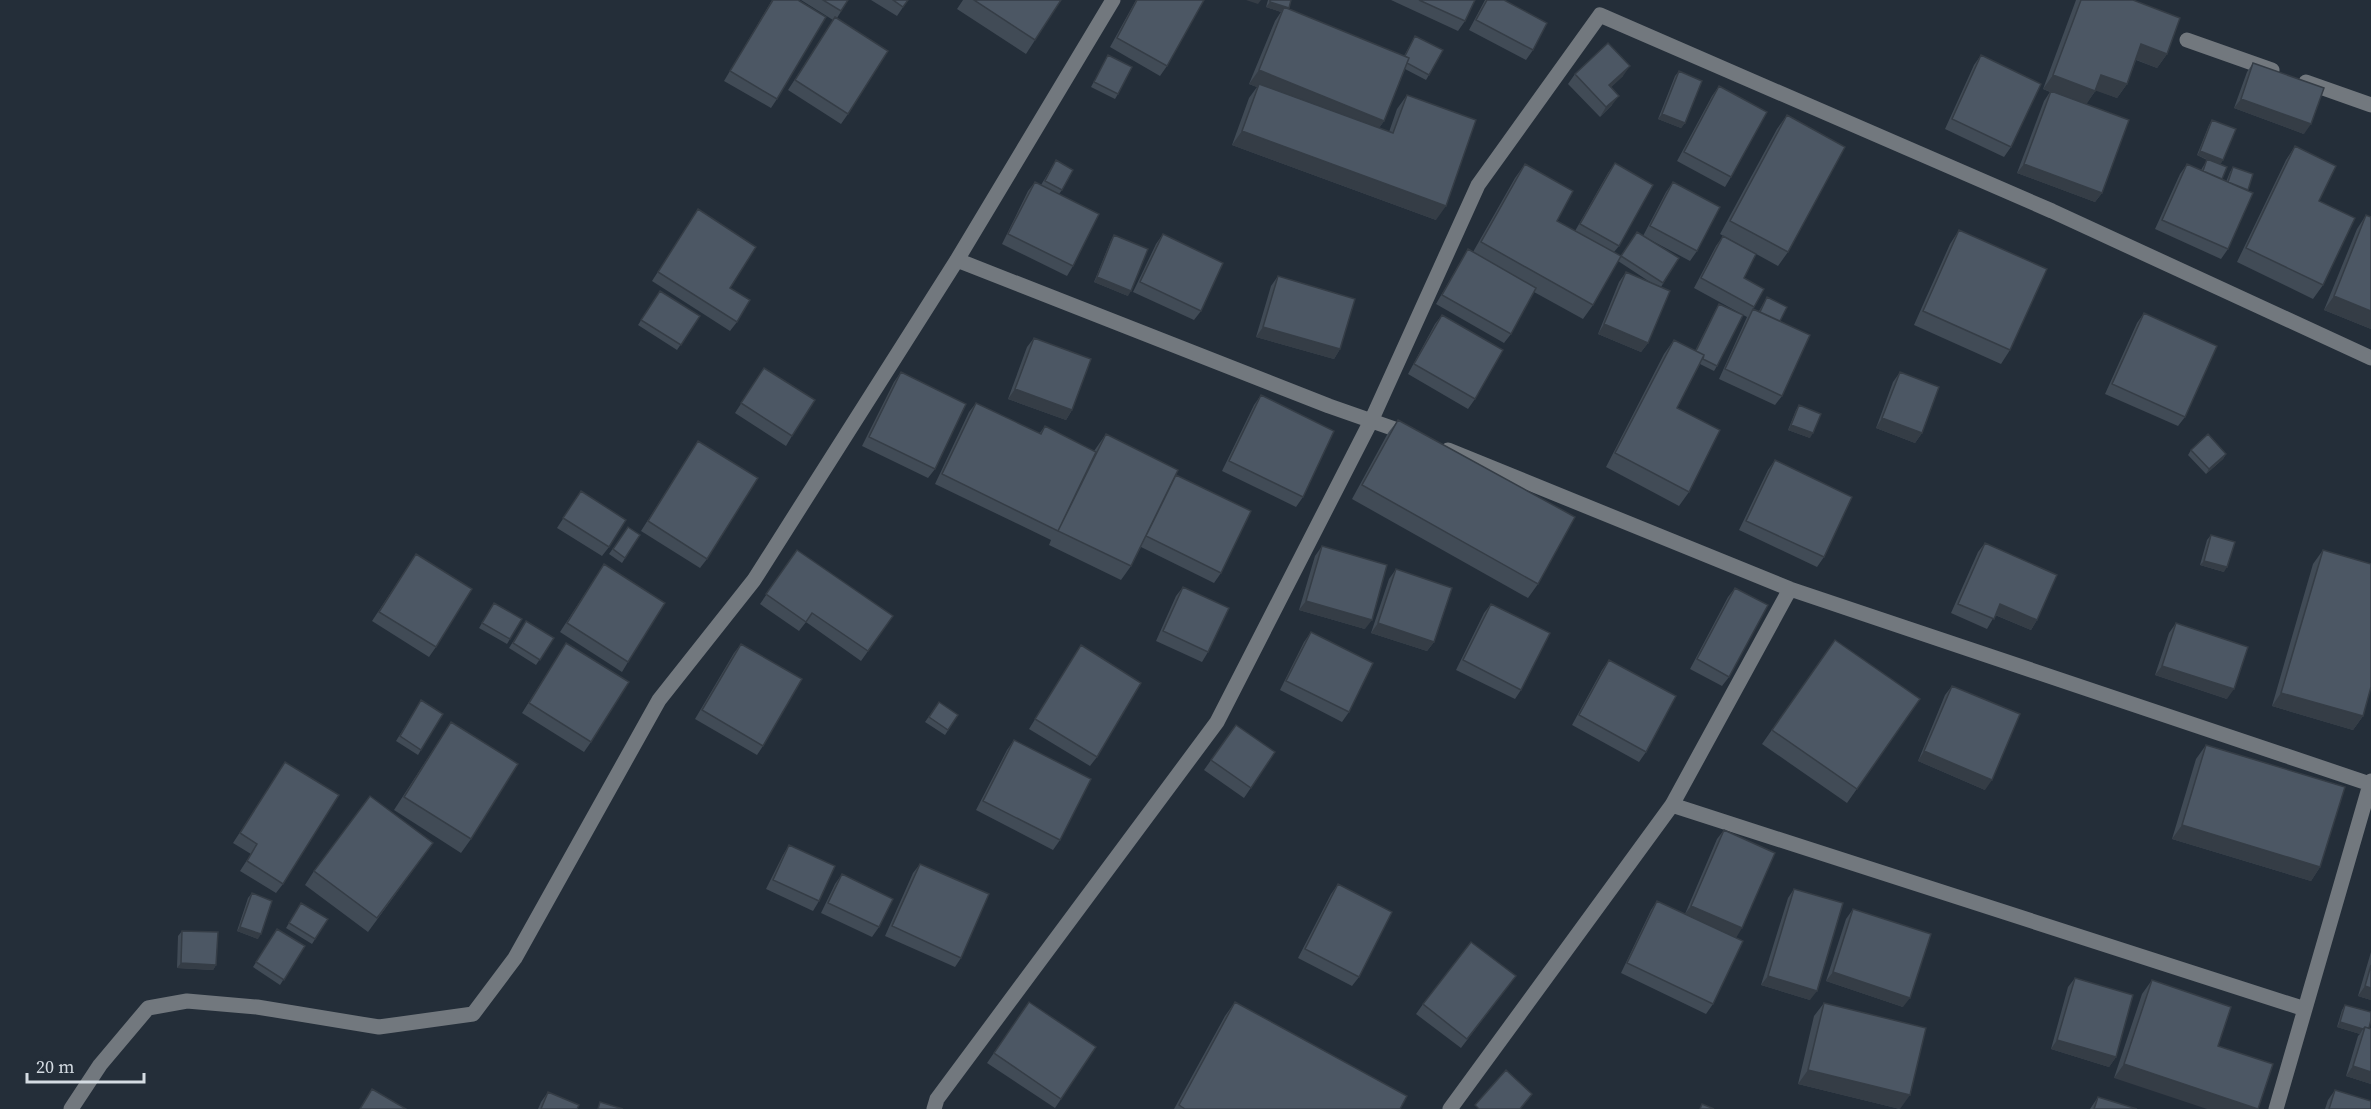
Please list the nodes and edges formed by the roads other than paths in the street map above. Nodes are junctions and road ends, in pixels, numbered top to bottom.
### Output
1 (1113, 0) edge
2 (2187, 40) dead end
3 (2371, 105) edge
4 (957, 260) junction
5 (2371, 358) edge
6 (1372, 419) junction
7 (1790, 589) junction
8 (2371, 782) edge
9 (1672, 805) junction
10 (2305, 1009) junction
11 (71, 1109) edge
12 (934, 1109) edge
13 (1450, 1109) edge
14 (2277, 1109) edge

1 - 4 street
2 - 3 street
4 - 6 street
4 - 11 street
5 - 6 street
6 - 7 street
6 - 12 street
7 - 8 street
7 - 9 street
8 - 10 street
9 - 10 street
9 - 13 street
10 - 14 street

